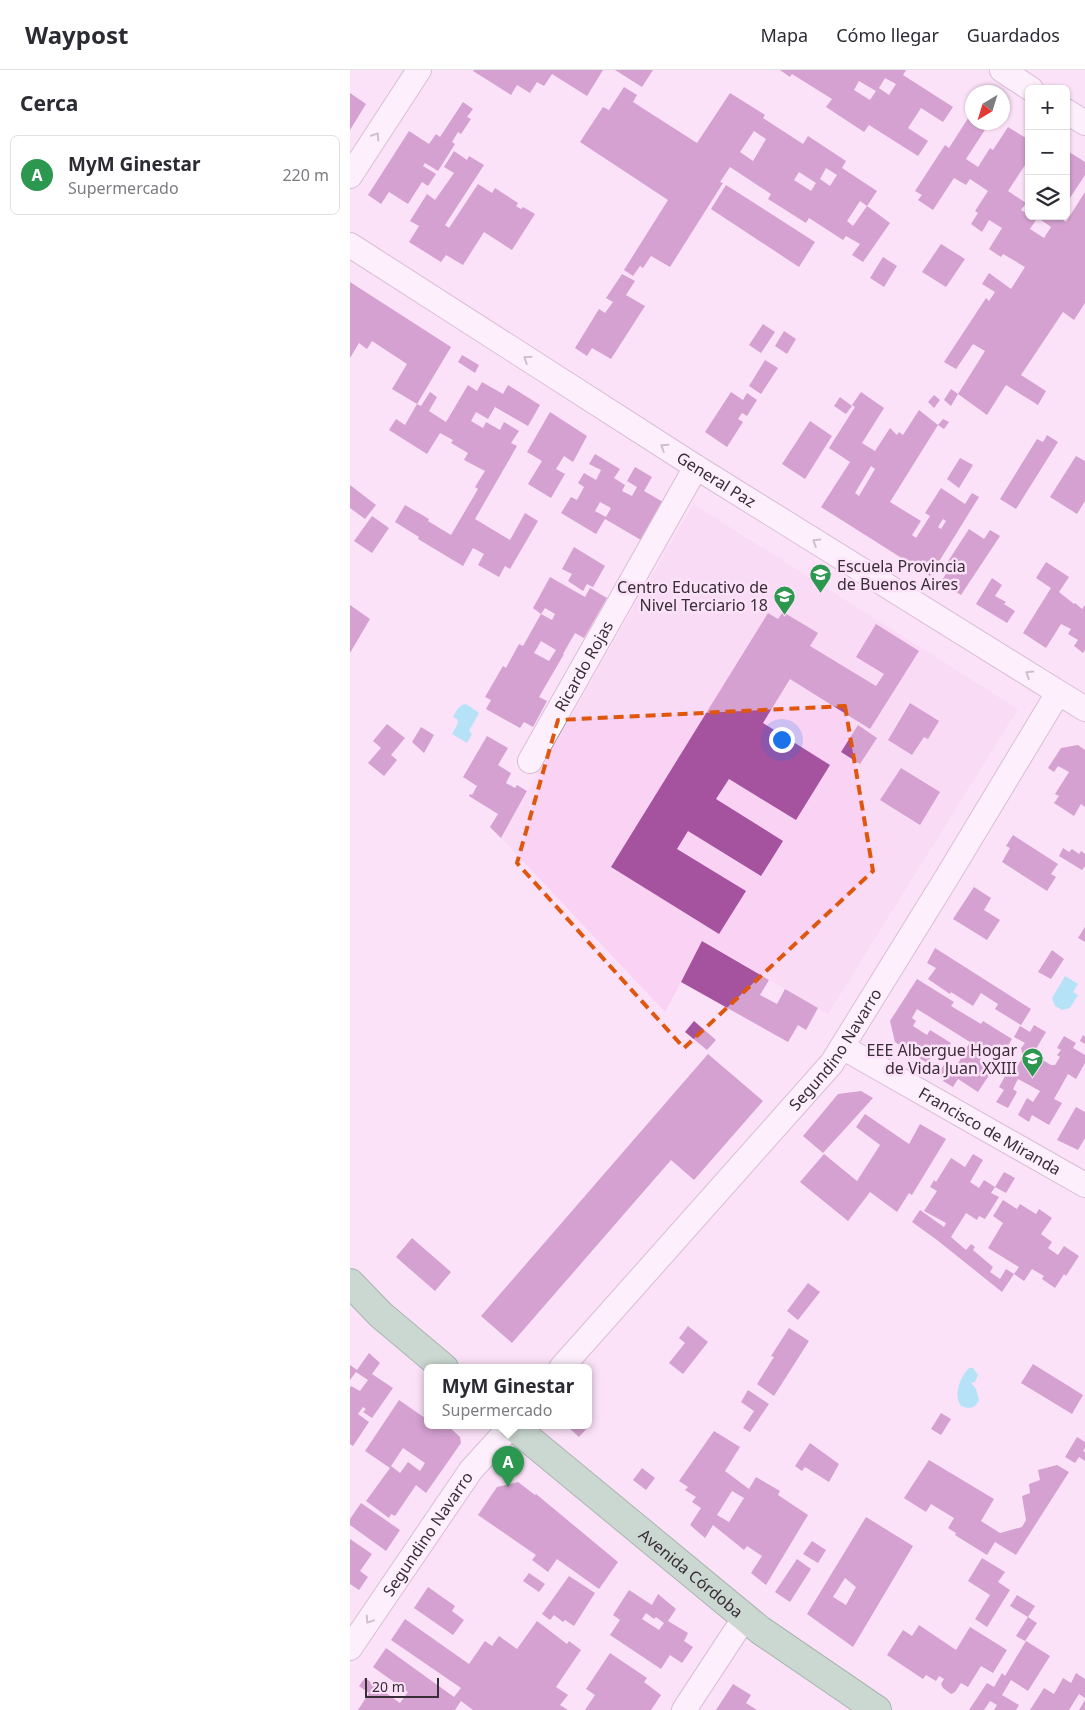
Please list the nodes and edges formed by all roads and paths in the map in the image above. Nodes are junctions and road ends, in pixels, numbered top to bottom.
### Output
1 (419, 70) edge
2 (1002, 70) edge
3 (1025, 85) edge
4 (1070, 114) edge
5 (1085, 123) edge
6 (350, 176) edge
7 (350, 245) edge
8 (696, 467) junction
9 (1058, 693) junction
10 (1085, 709) edge
11 (530, 761) dead end
12 (842, 1047) junction
13 (1085, 1185) edge
14 (350, 1283) edge
15 (439, 1364) edge
16 (566, 1364) edge
17 (509, 1429) edge
18 (516, 1429) edge
19 (745, 1617) junction
20 (350, 1648) edge
21 (684, 1710) edge
22 (877, 1710) edge

6 -> 1 street
2 - 3 street
4 - 5 street
8 -> 7 street, General Paz
9 -> 8 street, General Paz
8 - 11 street, Ricardo Rojas
9 - 10 street, General Paz
9 - 12 street, Segundino Navarro
12 - 13 street, Francisco de Miranda
12 - 16 street, Segundino Navarro
14 - 15 main road
17 -> 20 street, Segundino Navarro
18 - 19 main road, Avenida Córdoba
19 - 21 street
19 - 22 main road, Avenida Córdoba

